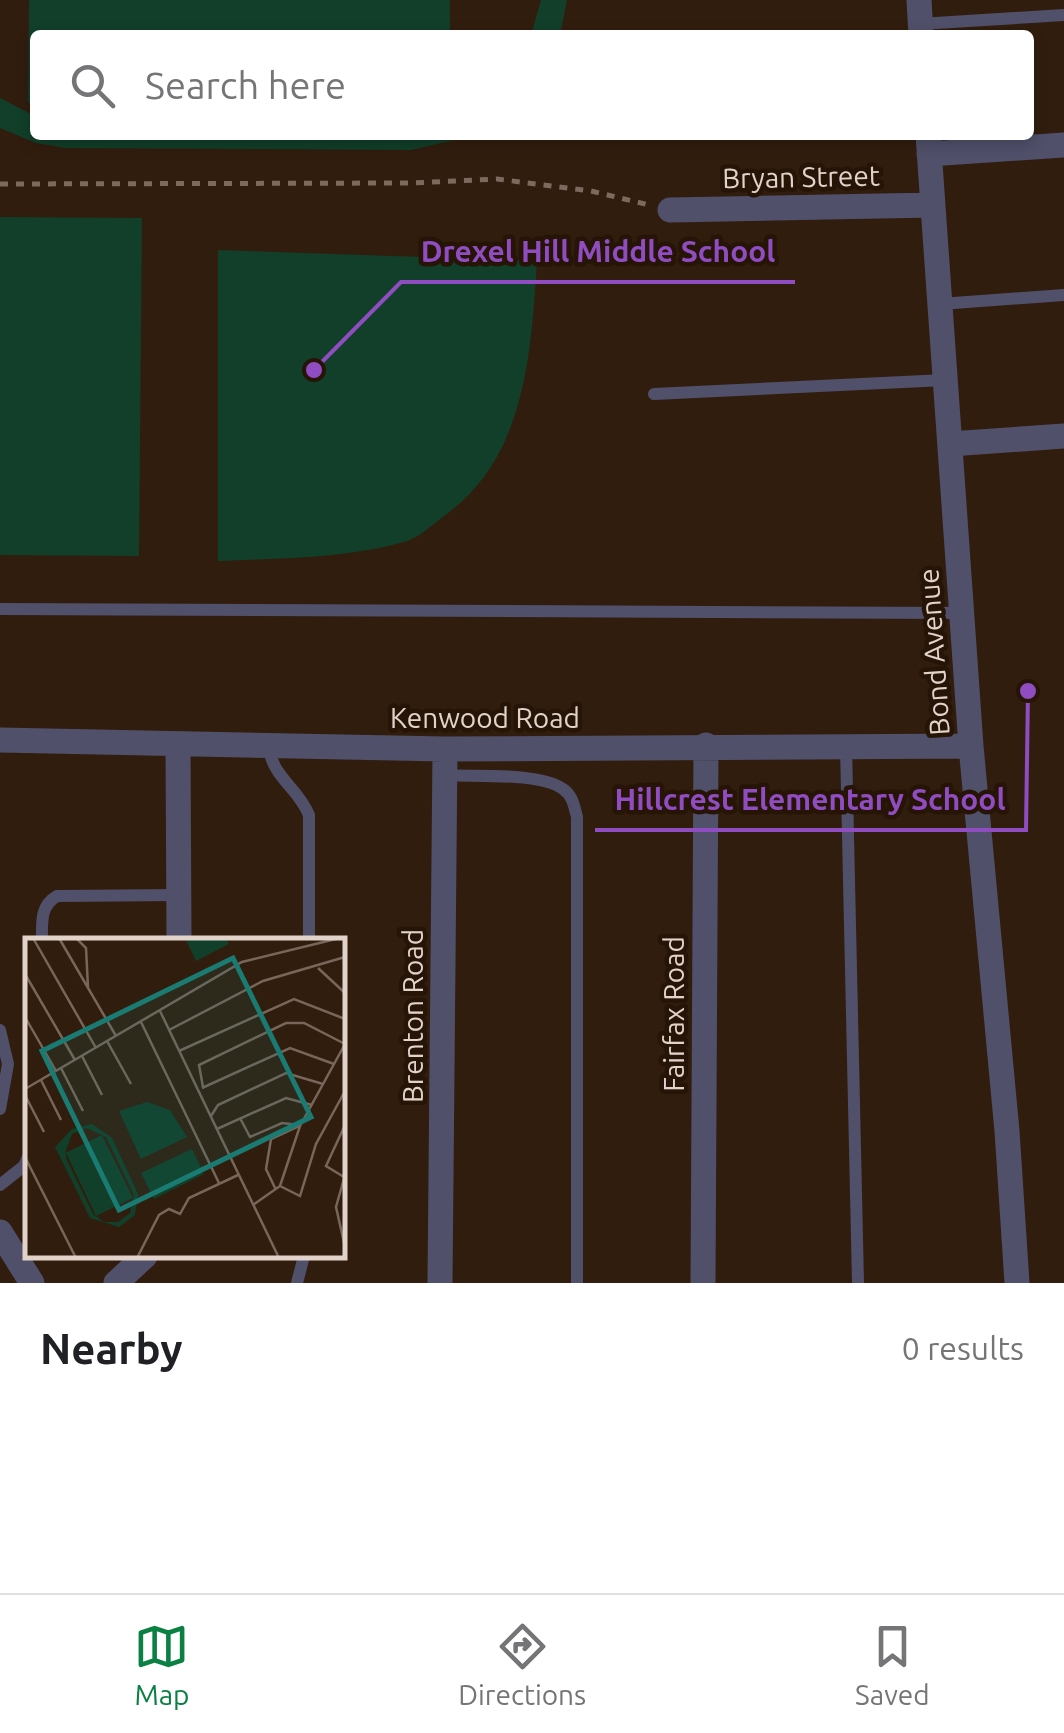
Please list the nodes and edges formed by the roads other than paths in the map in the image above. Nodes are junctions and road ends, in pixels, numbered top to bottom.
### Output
1 (1064, 15) edge
2 (920, 20) edge
3 (929, 145) edge
4 (1064, 145) edge
5 (933, 204) junction
6 (670, 210) road end
7 (1064, 296) edge
8 (940, 304) junction
9 (946, 380) junction
10 (654, 394) dead end
11 (1064, 436) edge
12 (950, 444) junction
13 (0, 609) edge
14 (962, 613) junction
15 (0, 740) edge
16 (178, 744) junction
17 (706, 745) junction
18 (268, 746) junction
19 (846, 746) junction
20 (971, 746) junction
21 (445, 762) junction
22 (180, 895) junction
23 (42, 938) edge
24 (180, 938) edge
25 (309, 938) edge
26 (0, 1030) edge
27 (0, 1109) edge
28 (25, 1164) edge
29 (0, 1185) edge
30 (0, 1232) edge
31 (142, 1258) edge
32 (303, 1258) edge
33 (32, 1283) edge
34 (116, 1283) edge
35 (297, 1283) edge
36 (440, 1283) edge
37 (577, 1283) edge
38 (703, 1283) edge
39 (858, 1283) edge
40 (1016, 1283) edge

1 - 2 lane
3 - 4 street
3 - 5 street, Bond Avenue
5 - 6 street, Bryan Street
5 - 8 street, Bond Avenue
7 - 8 lane
8 - 9 street, Bond Avenue
9 - 10 lane
9 - 12 street, Bond Avenue
11 - 12 street
12 - 14 street, Bond Avenue
13 - 14 lane
14 - 20 street, Bond Avenue
15 - 16 street, Kenwood Road
16 - 18 street, Kenwood Road
16 - 22 street
17 - 19 street, Kenwood Road
17 - 21 street, Kenwood Road
17 - 38 street, Fairfax Road
18 - 21 street, Kenwood Road
18 - 25 lane
19 - 20 street, Kenwood Road
19 - 39 lane
20 - 40 street, Bond Avenue
21 - 36 street, Brenton Road
21 - 37 lane
22 - 23 lane
22 - 24 street
26 - 27 lane
28 - 29 lane
30 - 33 street
31 - 34 street
32 - 35 lane

